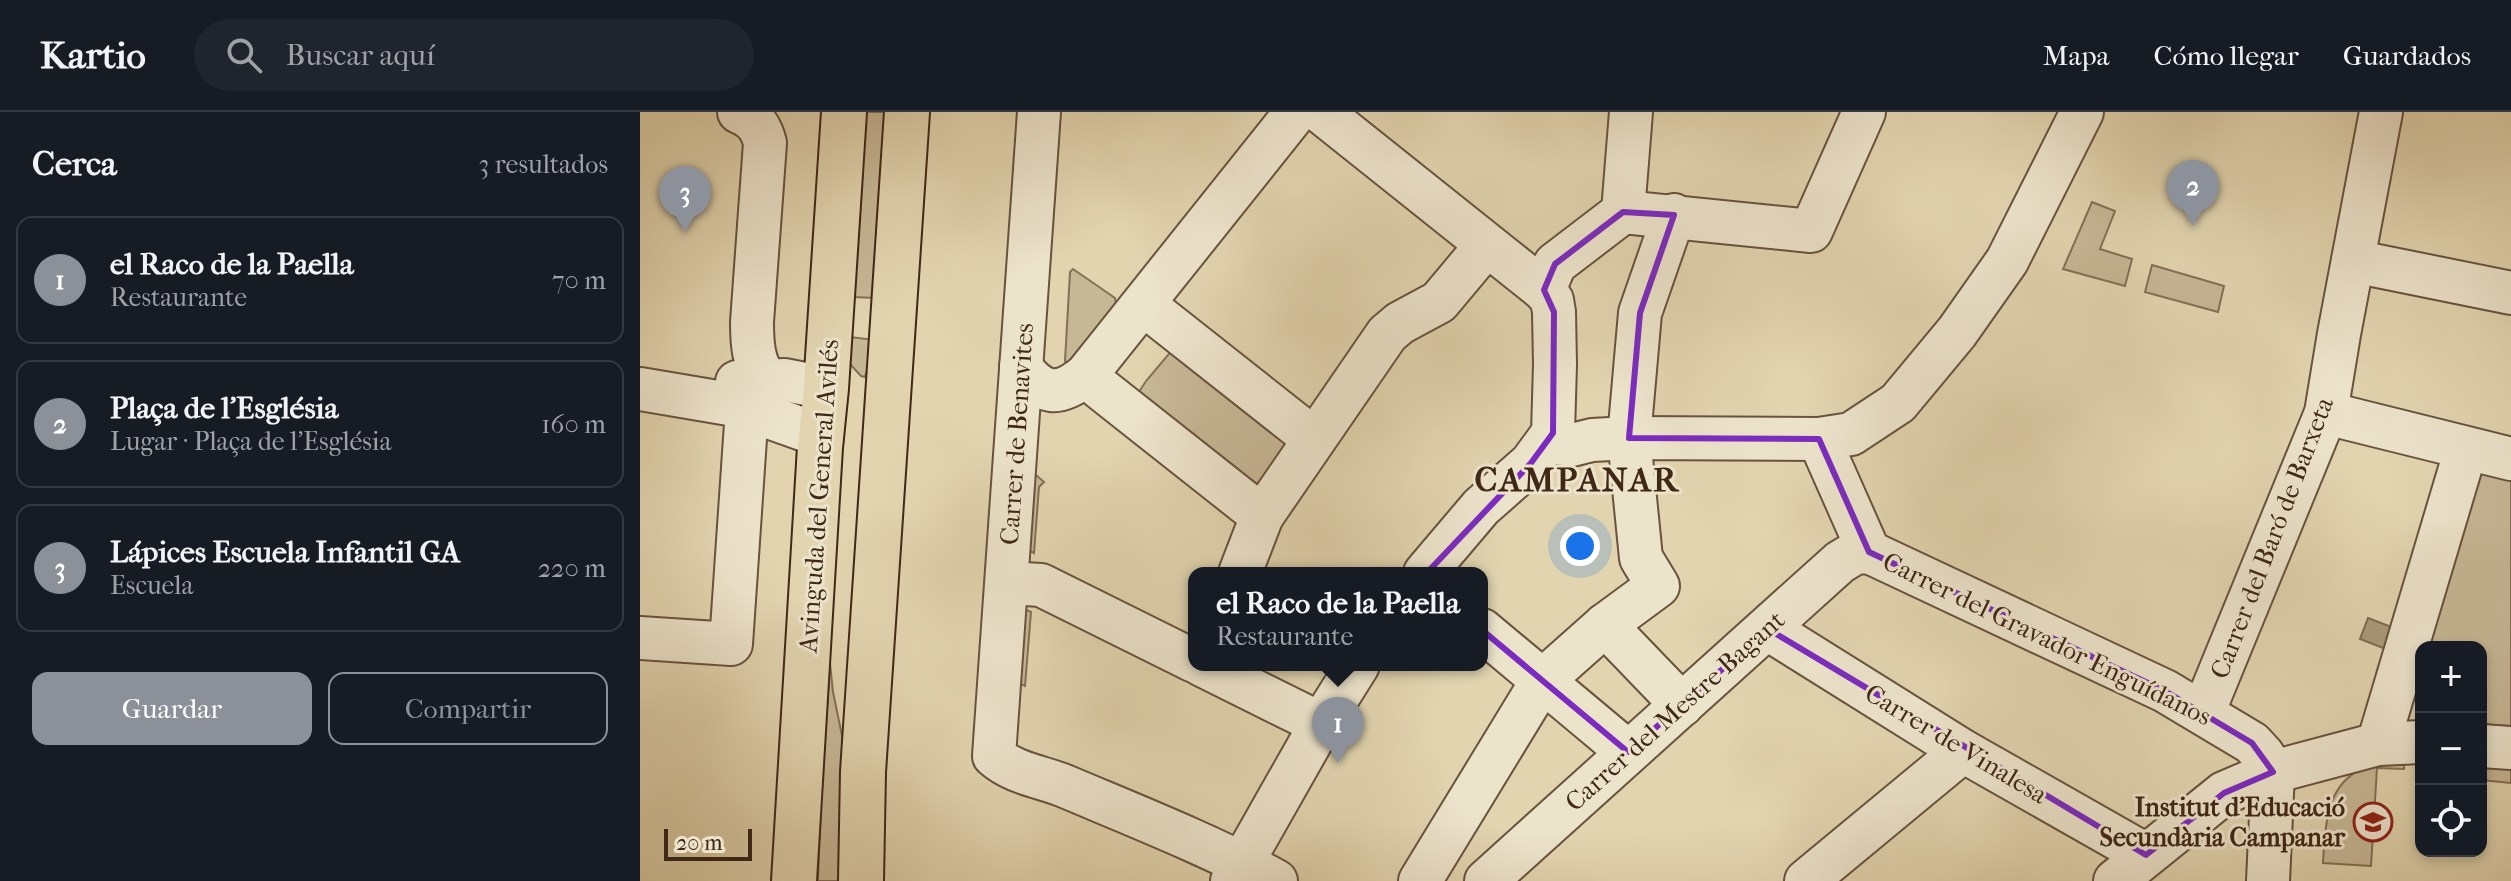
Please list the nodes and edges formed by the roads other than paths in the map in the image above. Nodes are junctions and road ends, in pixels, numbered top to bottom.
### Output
1 (844, 112) edge
2 (907, 112) edge
3 (1039, 112) edge
4 (1296, 112) edge
5 (1321, 112) edge
6 (1631, 112) edge
7 (1864, 112) edge
8 (2082, 112) edge
9 (2381, 112) edge
10 (747, 116) edge
11 (1623, 212) junction
12 (1674, 215) junction
13 (1480, 253) dead end
14 (2353, 261) junction
15 (1544, 290) junction
16 (2511, 293) edge
17 (1157, 315) dead end
18 (1021, 367) junction
19 (826, 388) junction
20 (1100, 388) dead end
21 (757, 395) junction
22 (2326, 413) junction
23 (1553, 433) junction
24 (822, 436) junction
25 (1629, 438) junction
26 (1314, 439) junction
27 (1819, 439) junction
28 (2466, 449) junction
29 (2511, 459) edge
30 (1262, 516) junction
31 (1869, 552) junction
32 (1242, 567) edge
33 (1430, 567) edge
34 (1008, 583) junction
35 (875, 589) junction
36 (1605, 625) junction
37 (1768, 629) junction
38 (1488, 635) edge
39 (640, 638) edge
40 (1188, 657) edge
41 (1216, 671) edge
42 (1354, 671) edge
43 (1542, 681) junction
44 (1682, 705) junction
45 (2203, 713) junction
46 (1321, 724) junction
47 (2415, 742) edge
48 (2378, 744) junction
49 (2487, 746) edge
50 (2511, 748) edge
51 (1963, 751) junction
52 (1628, 752) junction
53 (2273, 772) junction
54 (2130, 868) edge
55 (1250, 875) edge
56 (794, 881) edge
57 (861, 881) edge
58 (1420, 881) edge
59 (1486, 881) edge
60 (1806, 881) edge
61 (2268, 881) edge

1 - 19 main road, Avinguda del General Avilés
2 - 35 main road
3 - 18 street, Carrer de Benavites
4 - 18 street
5 - 15 street
6 - 11 street
7 - 12 street
8 - 27 street
9 - 14 street, Carrer del Baró de Barxeta
10 - 21 street
11 - 12 street
11 - 15 street
12 - 25 street
13 - 26 street
14 - 16 street
14 - 22 street, Carrer del Baró de Barxeta
15 - 23 street
17 - 26 street
18 - 34 street, Carrer de Benavites
19 - 21 street
19 - 24 main road, Avinguda del General Avilés
19 - 35 main road
20 - 30 street
21 - 24 street
21 - 39 street
22 - 28 street
22 - 45 street, Carrer del Baró de Barxeta
23 - 25 street
23 - 33 street
24 - 56 main road, Avinguda del General Avilés
25 - 27 street
25 - 36 street
26 - 30 street
27 - 31 street, Carrer del Gravador Enguídanos
28 - 29 street
28 - 48 street
30 - 32 street
31 - 37 street, Carrer del Mestre Bagant
31 - 45 street, Carrer del Gravador Enguídanos
34 - 40 street
34 - 55 street, Carrer de Benavites
35 - 57 main road
36 - 43 street
36 - 44 street
37 - 44 street, Carrer del Mestre Bagant
37 - 51 street, Carrer de Vinalesa
38 - 43 street
41 - 46 street
42 - 46 street
43 - 52 street
43 - 58 street
44 - 52 street, Carrer del Mestre Bagant
45 - 53 street, Carrer del Gravador Enguídanos
46 - 55 street
47 - 48 street
48 - 53 street
49 - 50 street
51 - 54 street, Carrer de Vinalesa
51 - 60 street
52 - 59 street, Carrer del Mestre Bagant
53 - 54 street
53 - 61 street

